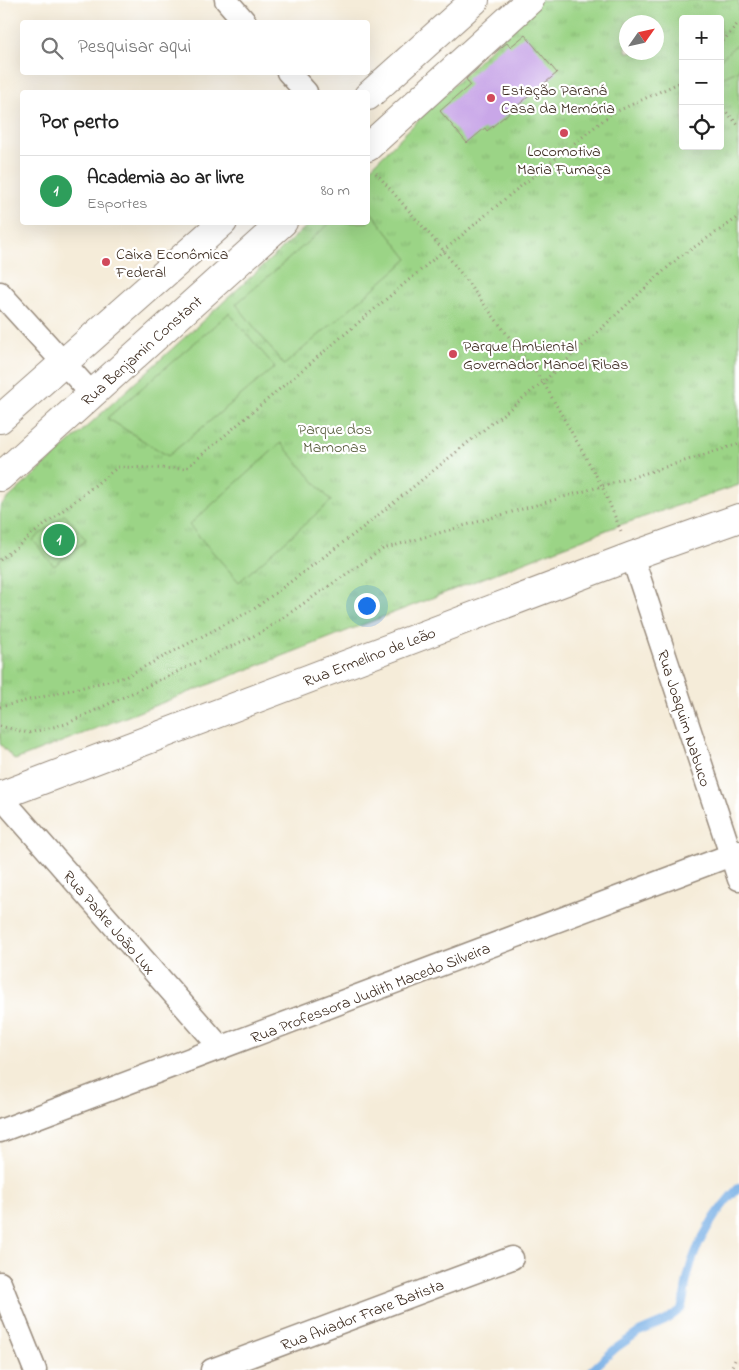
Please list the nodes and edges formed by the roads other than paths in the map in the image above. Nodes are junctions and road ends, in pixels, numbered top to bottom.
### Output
1 (226, 0) edge
2 (475, 0) edge
3 (530, 0) edge
4 (243, 20) edge
5 (291, 75) edge
6 (304, 90) edge
7 (370, 94) edge
8 (371, 158) edge
9 (220, 225) edge
10 (280, 225) edge
11 (0, 293) edge
12 (62, 362) junction
13 (92, 394) junction
14 (0, 420) edge
15 (0, 478) edge
16 (739, 518) edge
17 (632, 556) junction
18 (0, 796) edge
19 (735, 853) edge
20 (739, 879) edge
21 (221, 1048) junction
22 (0, 1131) edge
23 (512, 1258) dead end
24 (0, 1283) edge
25 (35, 1370) edge
26 (212, 1370) edge

1 - 4 street
2 - 7 main road
3 - 8 main road
5 - 6 street
9 - 12 main road
10 - 13 main road, Rua Benjamin Constant
11 - 12 street
12 - 13 street
12 - 14 main road
13 - 15 main road, Rua Benjamin Constant
16 - 17 main road, Rua Ermelino de Leão
17 - 18 main road, Rua Ermelino de Leão
17 - 19 street, Rua Joaquim Nabuco
18 - 21 street, Rua Padre João Lux
19 - 20 street, Rua Joaquim Nabuco
19 - 21 street, Rua Professora Judith Macedo Silveira
21 - 22 street, Rua Professora Judith Macedo Silveira
23 - 26 street, Rua Aviador Frare Batista
24 - 25 street

